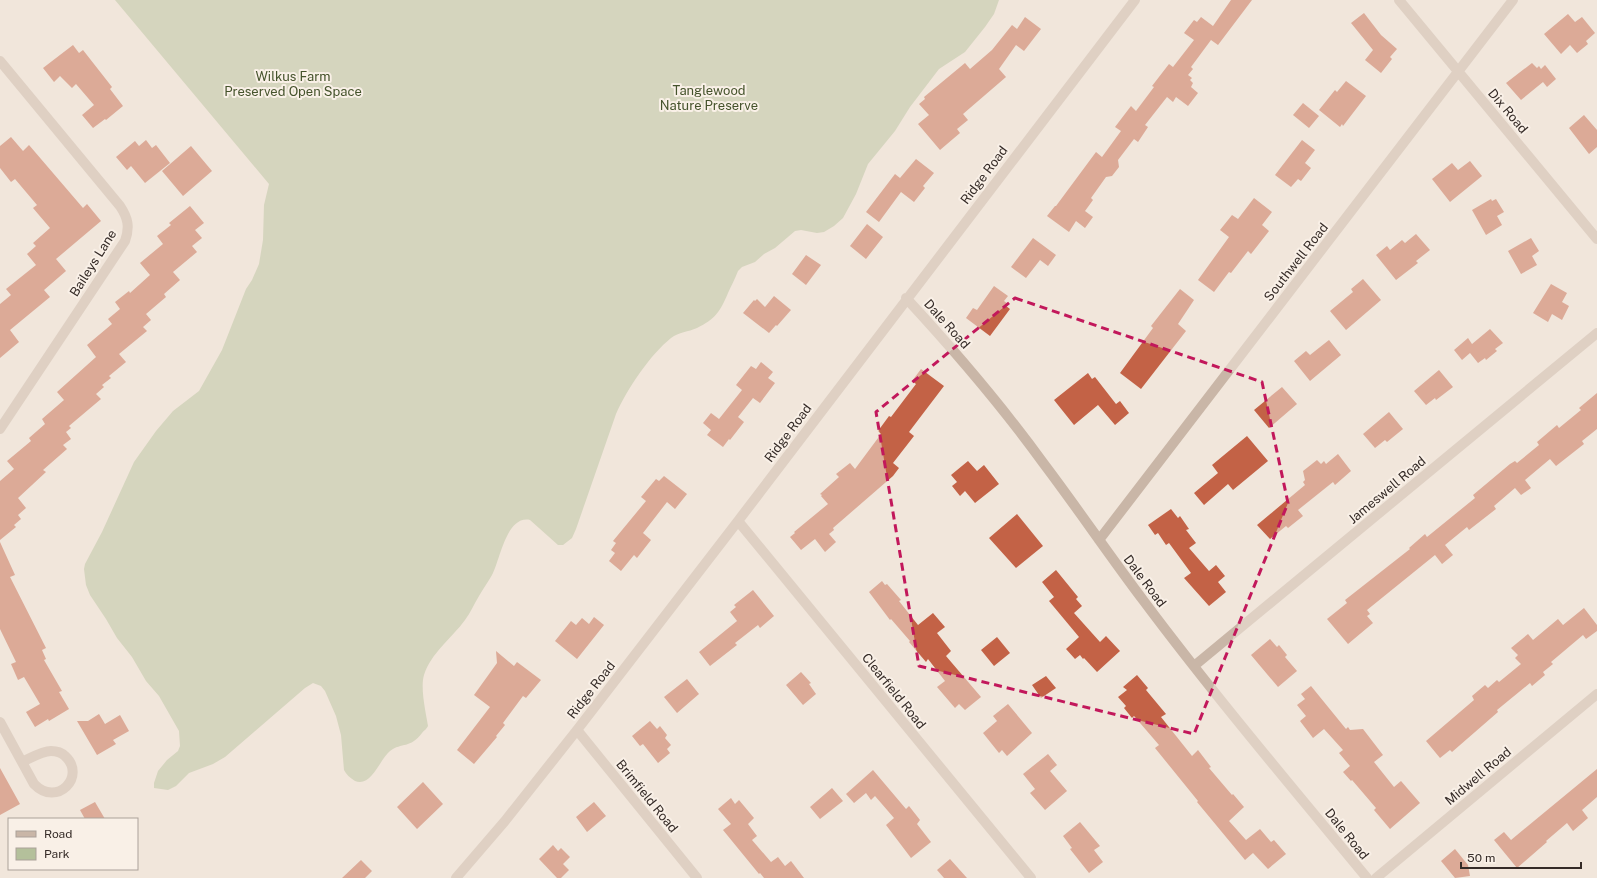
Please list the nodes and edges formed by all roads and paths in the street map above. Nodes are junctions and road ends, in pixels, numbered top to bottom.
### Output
1 (1135, 0) edge
2 (1399, 0) edge
3 (1513, 0) edge
4 (0, 61) edge
5 (1458, 72) junction
6 (1597, 239) edge
7 (906, 298) junction
8 (1597, 333) edge
9 (0, 429) edge
10 (738, 521) junction
11 (1099, 540) junction
12 (1194, 666) junction
13 (1597, 694) edge
14 (0, 722) edge
15 (577, 730) junction
16 (22, 762) junction
17 (456, 878) edge
18 (697, 878) edge
19 (1031, 878) edge
20 (1367, 878) edge
21 (1376, 878) edge

1 - 7 street, Ridge Road
2 - 5 street, Dix Road
3 - 5 street, Southwell Road
4 - 9 street, Baileys Lane
5 - 6 street, Dix Road
5 - 11 street, Southwell Road
7 - 10 street, Ridge Road
7 - 11 street, Dale Road
8 - 12 street, Jameswell Road
10 - 15 street, Ridge Road
10 - 19 street, Clearfield Road
11 - 12 street, Dale Road
12 - 20 street, Dale Road
13 - 21 street, Midwell Road
14 - 16 street
15 - 17 street, Ridge Road
15 - 18 street, Brimfield Road
16 - 16 street

